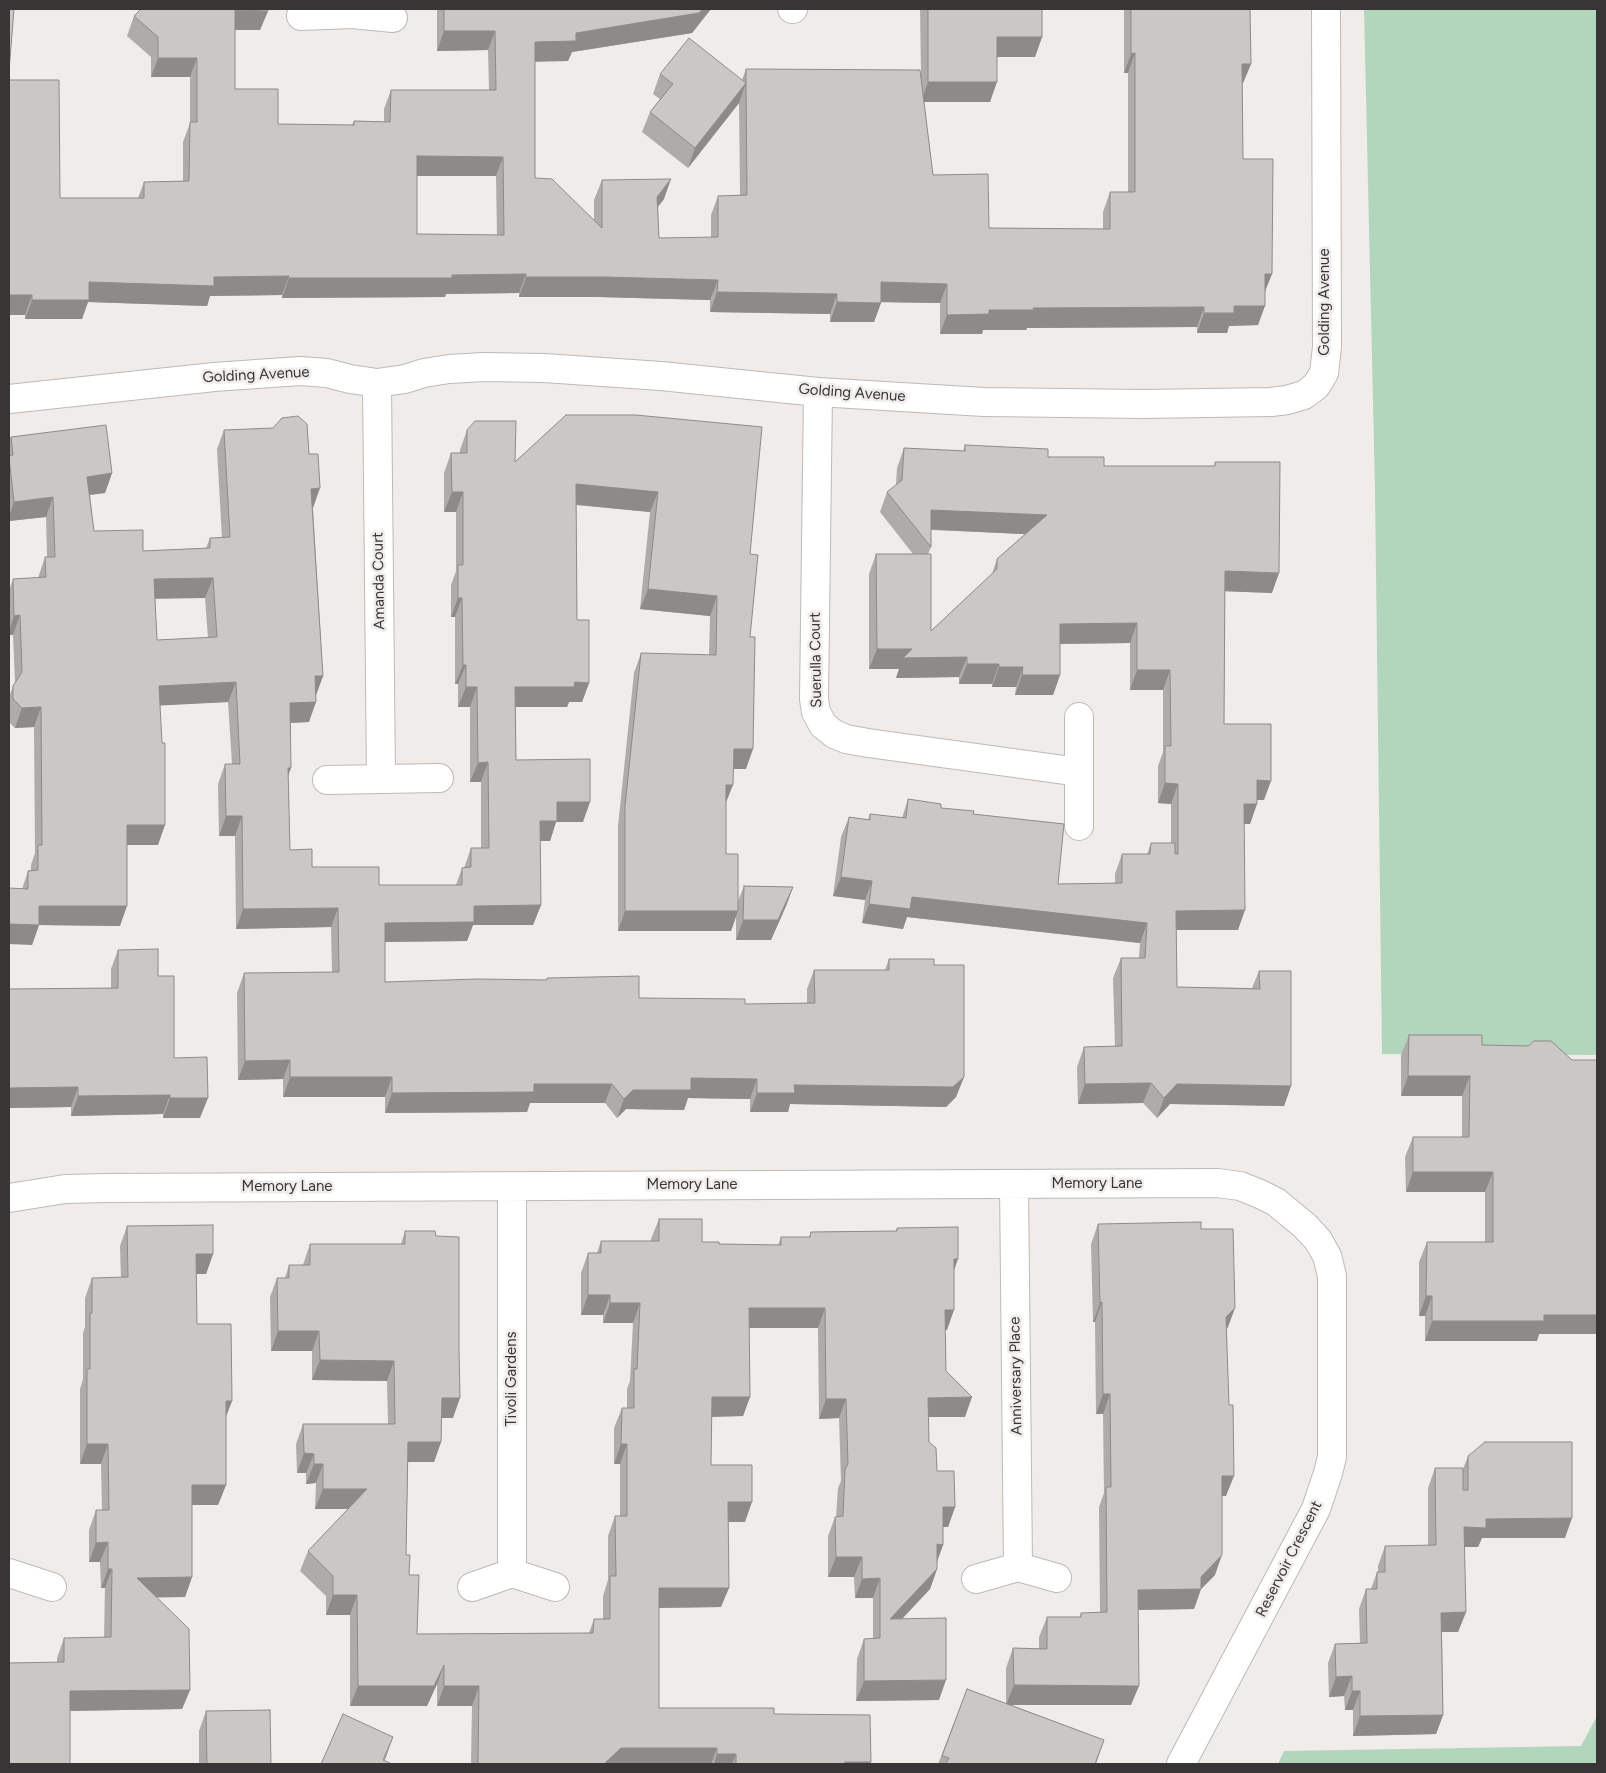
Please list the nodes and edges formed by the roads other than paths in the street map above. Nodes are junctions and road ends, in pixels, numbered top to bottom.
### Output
1 (1326, 9) edge
2 (352, 12) edge
3 (301, 16) dead end
4 (393, 18) dead end
5 (376, 383) junction
6 (818, 392) junction
7 (9, 399) edge
8 (1079, 717) dead end
9 (1079, 772) junction
10 (438, 778) dead end
11 (381, 779) junction
12 (327, 780) dead end
13 (1079, 826) dead end
14 (1014, 1184) junction
15 (512, 1186) junction
16 (9, 1198) edge
17 (1332, 1276) joint
18 (1018, 1567) junction
19 (512, 1573) junction
20 (9, 1574) edge
21 (1057, 1578) dead end
22 (976, 1579) dead end
23 (52, 1587) dead end
24 (472, 1587) dead end
25 (555, 1587) dead end
26 (1181, 1764) edge

1 - 6 street, Golding Avenue
2 - 3 street
2 - 4 street
5 - 6 street, Golding Avenue
5 - 7 street, Golding Avenue
5 - 11 street, Amanda Court
6 - 9 street, Suerulla Court
8 - 9 street
9 - 13 street
10 - 11 street
11 - 12 street
14 - 15 street, Memory Lane
14 - 17 street, Memory Lane
14 - 18 street, Anniversary Place
15 - 16 street, Memory Lane
15 - 19 street, Tivoli Gardens
17 - 26 street, Reservoir Crescent
18 - 21 street
18 - 22 street
19 - 24 street
19 - 25 street
20 - 23 street

